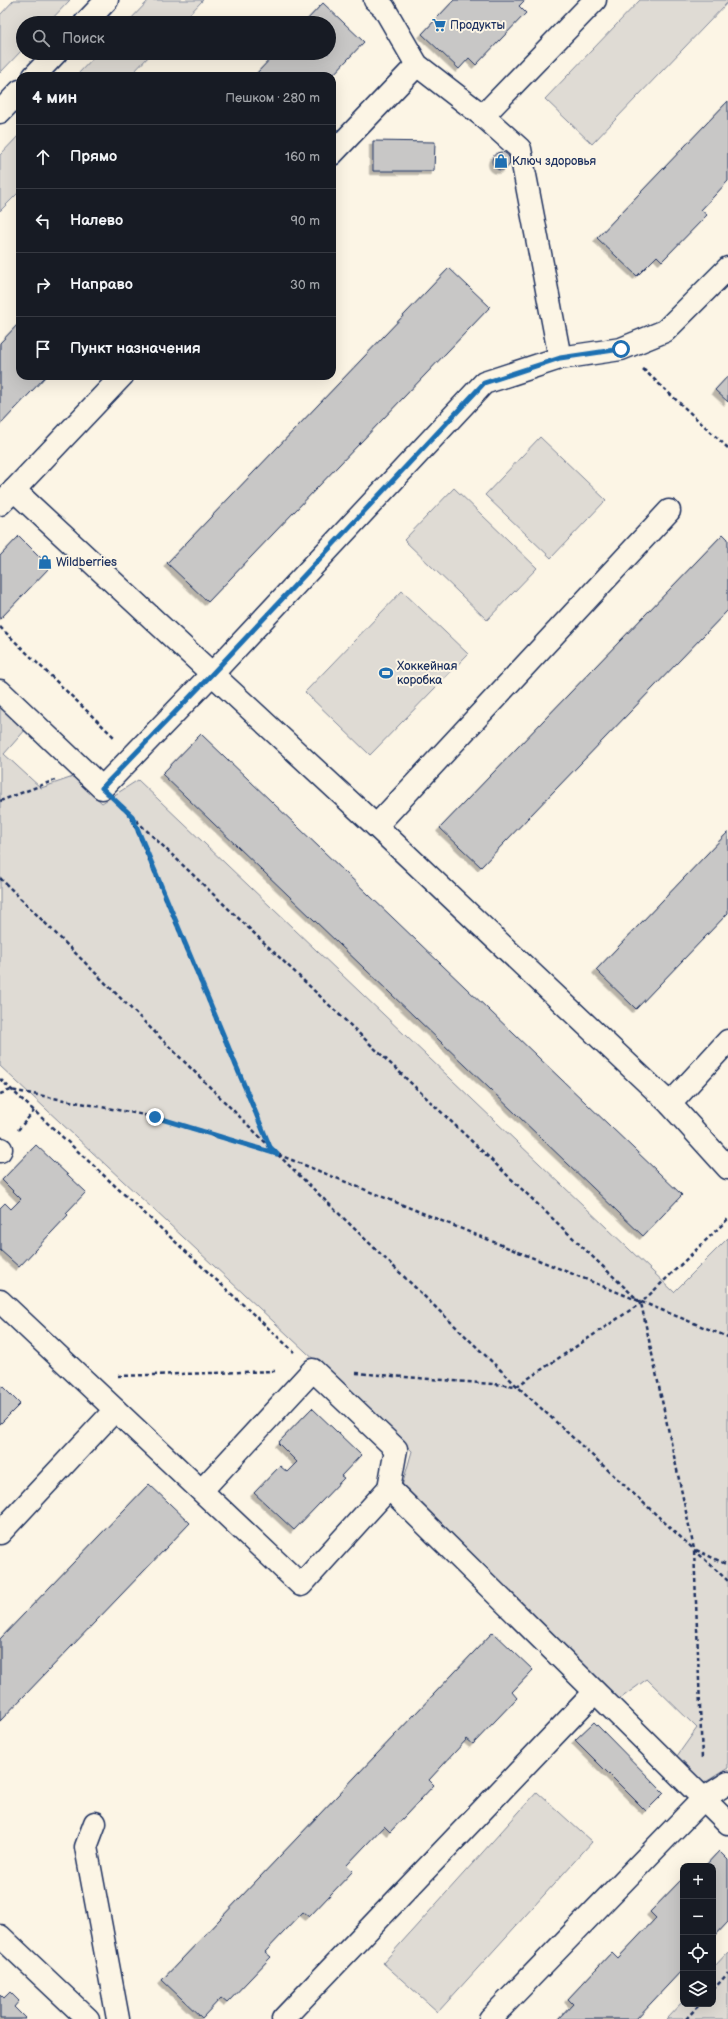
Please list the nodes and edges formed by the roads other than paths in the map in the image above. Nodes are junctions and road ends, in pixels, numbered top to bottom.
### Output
1 (107, 0) edge
2 (595, 0) edge
3 (383, 3) edge
4 (92, 16) edge
5 (49, 60) edge
6 (417, 65) junction
7 (38, 72) edge
8 (16, 95) edge
9 (0, 112) edge
10 (483, 116) junction
11 (336, 150) edge
12 (728, 268) edge
13 (560, 358) junction
14 (118, 380) edge
15 (7, 497) edge
16 (669, 511) dead end
17 (212, 674) junction
18 (0, 691) edge
19 (376, 826) junction
20 (728, 1041) edge
21 (670, 1104) junction
22 (728, 1168) edge
23 (0, 1301) edge
24 (115, 1410) junction
25 (389, 1488) junction
26 (202, 1490) junction
27 (0, 1532) edge
28 (595, 1692) junction
29 (728, 1783) edge
30 (704, 1798) junction
31 (95, 1823) dead end
32 (728, 1823) edge
33 (0, 1936) edge
34 (88, 2019) edge
35 (118, 2019) edge
36 (283, 2019) edge
37 (490, 2019) edge

1 - 4 street
2 - 10 street
3 - 6 street
5 - 7 street
6 - 10 street
6 - 11 street
8 - 9 street
10 - 13 street
12 - 13 street
13 - 17 street
14 - 15 street
15 - 17 street
16 - 19 street
17 - 18 street
17 - 19 street
19 - 21 street
20 - 21 street
21 - 22 street
23 - 24 street
24 - 26 street
24 - 27 street
25 - 26 street
25 - 26 street
25 - 28 street
28 - 30 street
28 - 36 street
29 - 30 street
30 - 32 street
30 - 37 street
31 - 35 street
33 - 34 street

